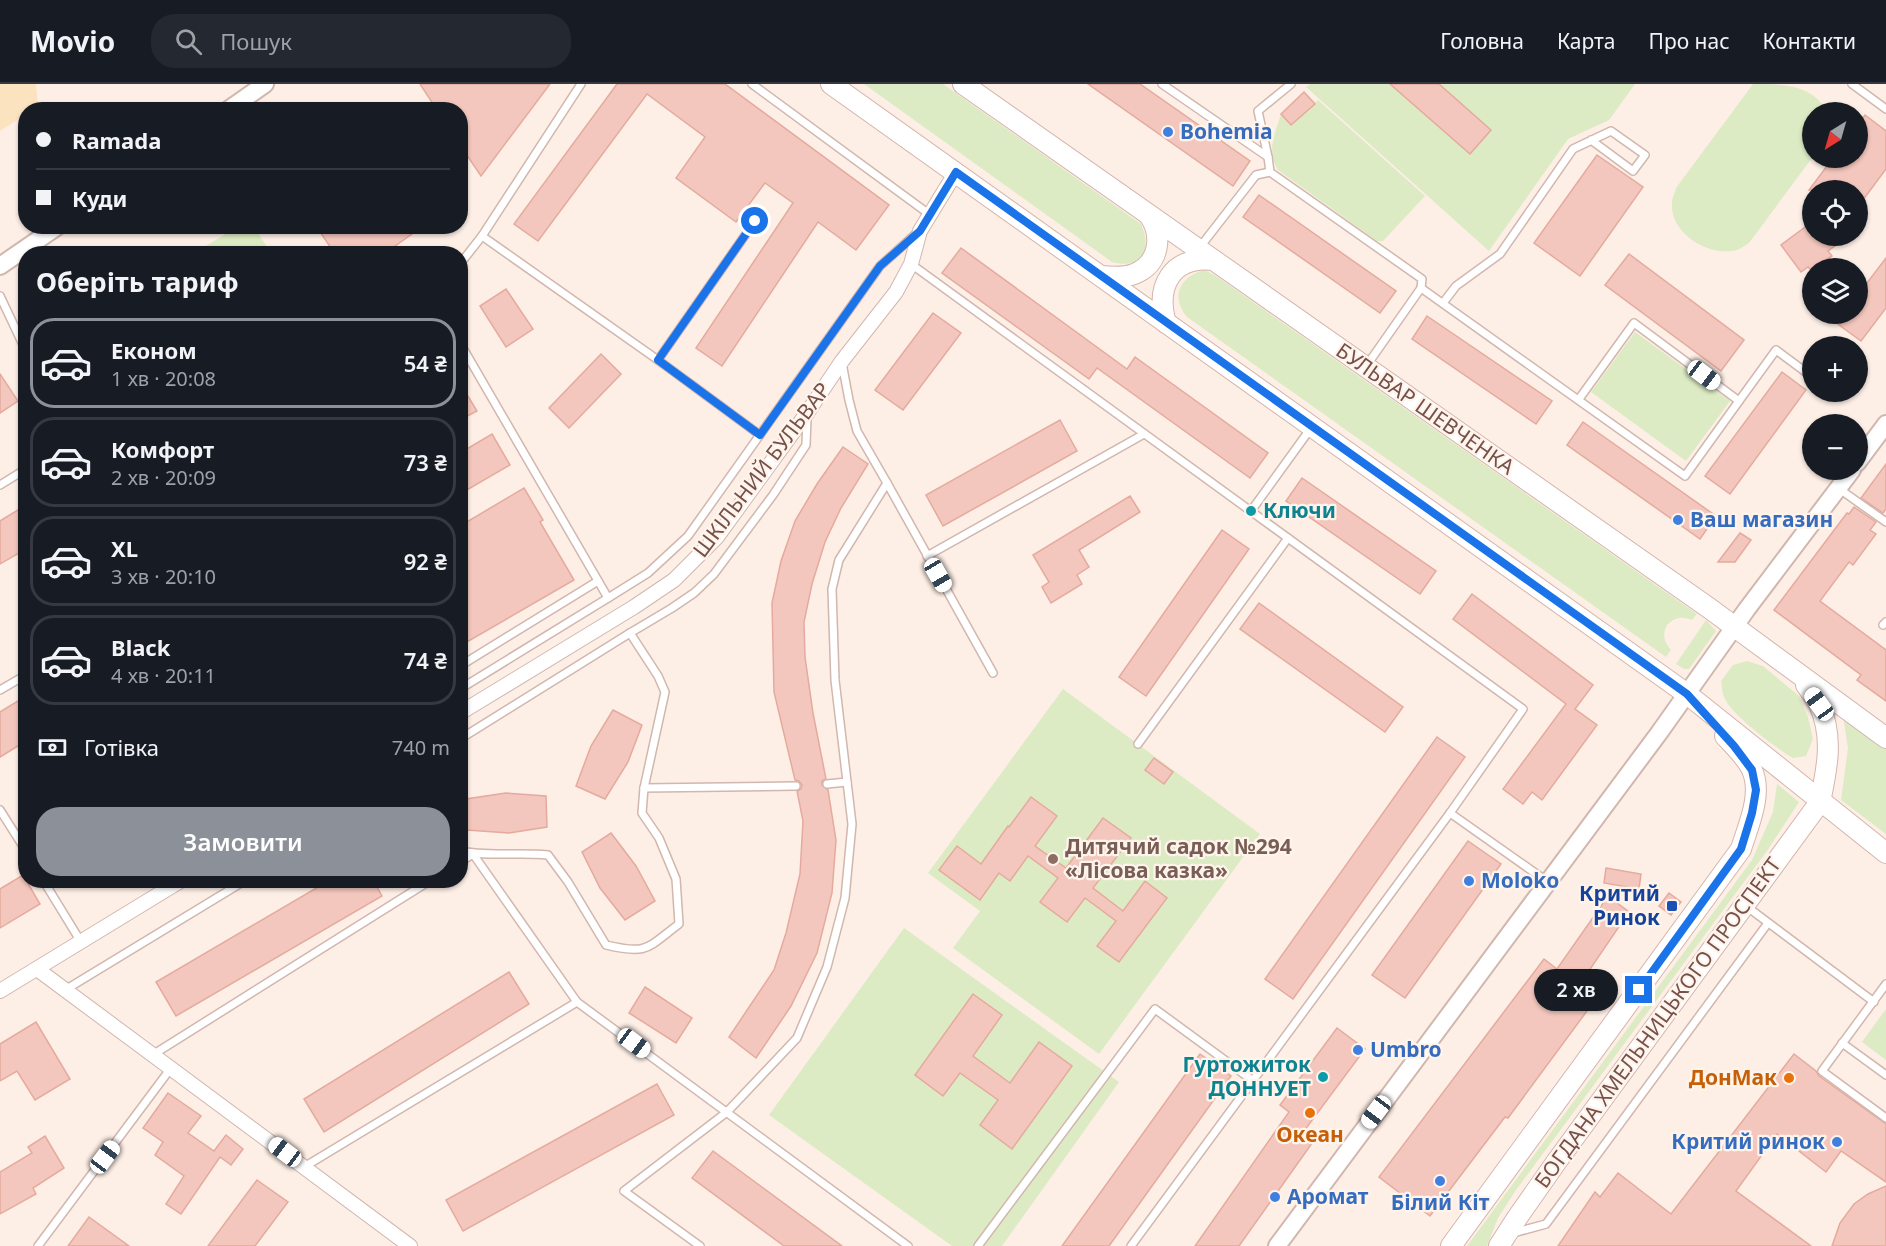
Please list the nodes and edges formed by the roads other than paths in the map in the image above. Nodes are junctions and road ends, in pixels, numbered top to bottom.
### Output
1 (265, 84) edge
2 (581, 84) edge
3 (752, 84) edge
4 (831, 84) edge
5 (963, 84) edge
6 (1162, 84) edge
7 (1292, 84) edge
8 (1852, 84) edge
9 (239, 102) edge
10 (1886, 109) edge
11 (1591, 140) junction
12 (1268, 157) junction
13 (956, 172) junction
14 (1270, 172) junction
15 (929, 214) junction
16 (1148, 214) junction
17 (755, 221) dead end
18 (920, 231) junction
19 (46, 234) edge
20 (482, 236) junction
21 (29, 246) edge
22 (18, 254) edge
23 (468, 254) edge
24 (1206, 254) junction
25 (911, 264) junction
26 (0, 266) edge
27 (1101, 276) junction
28 (1421, 288) junction
29 (0, 296) edge
30 (1443, 303) junction
31 (1166, 323) junction
32 (18, 334) edge
33 (468, 357) edge
34 (658, 360) junction
35 (842, 361) junction
36 (1365, 367) junction
37 (1802, 369) edge
38 (1579, 399) junction
39 (1739, 401) junction
40 (807, 413) junction
41 (1886, 424) edge
42 (1312, 426) junction
43 (1144, 434) junction
44 (760, 435) junction
45 (1868, 448) edge
46 (18, 474) edge
47 (1844, 480) edge
48 (887, 483) junction
49 (0, 485) edge
50 (1838, 488) junction
51 (1251, 511) junction
52 (1886, 522) edge
53 (1288, 537) junction
54 (927, 556) junction
55 (598, 581) junction
56 (608, 598) junction
57 (1735, 627) junction
58 (630, 633) junction
59 (468, 661) edge
60 (993, 673) dead end
61 (1797, 673) junction
62 (18, 680) edge
63 (468, 685) edge
64 (0, 690) edge
65 (1687, 694) junction
66 (468, 708) edge
67 (468, 734) edge
68 (1886, 738) edge
69 (1138, 744) dead end
70 (847, 782) junction
71 (827, 784) dead end
72 (796, 786) dead end
73 (644, 788) junction
74 (1820, 802) junction
75 (0, 810) edge
76 (1450, 813) junction
77 (18, 840) edge
78 (468, 853) edge
79 (1886, 853) edge
80 (473, 854) junction
81 (468, 857) edge
82 (1548, 882) junction
83 (48, 888) edge
84 (169, 888) edge
85 (233, 888) edge
86 (418, 888) edge
87 (1745, 906) junction
88 (1768, 923) junction
89 (81, 942) junction
90 (37, 969) junction
91 (1886, 984) edge
92 (65, 990) junction
93 (0, 991) edge
94 (578, 1002) junction
95 (1874, 1002) junction
96 (1842, 1043) junction
97 (154, 1054) junction
98 (172, 1067) junction
99 (1886, 1075) edge
100 (1252, 1080) junction
101 (727, 1112) junction
102 (1886, 1119) edge
103 (304, 1167) junction
104 (1502, 1240) edge
105 (38, 1246) edge
106 (410, 1246) edge
107 (700, 1246) edge
108 (908, 1246) edge
109 (978, 1246) edge
110 (1131, 1246) edge
111 (1276, 1246) edge
112 (1451, 1246) edge

1 - 9 street
2 - 20 lane
3 - 15 lane
4 - 13 main road
5 - 16 main road, БУЛЬВАР ШЕВЧЕНКА
6 - 12 lane
7 - 12 lane
8 - 10 lane
11 - 11 lane
11 - 30 lane
12 - 14 lane
13 - 15 street, ШКІЛЬНИЙ БУЛЬВАР
13 - 27 main road
14 - 24 lane
14 - 28 lane
15 - 18 street, ШКІЛЬНИЙ БУЛЬВАР
16 - 24 main road, БУЛЬВАР ШЕВЧЕНКА
16 - 27 main road
17 - 34 lane
18 - 25 street, ШКІЛЬНИЙ БУЛЬВАР
18 - 44 lane
19 - 21 street
20 - 23 lane
20 - 34 lane
22 - 26 street
24 - 31 main road
24 - 36 main road, БУЛЬВАР ШЕВЧЕНКА
25 - 35 street, ШКІЛЬНИЙ БУЛЬВАР
25 - 43 lane
27 - 31 main road
28 - 30 lane
28 - 36 lane
29 - 32 lane
30 - 38 lane
31 - 42 main road
33 - 55 lane
34 - 44 lane
35 - 40 street, ШКІЛЬНИЙ БУЛЬВАР
35 - 48 lane
36 - 57 main road, БУЛЬВАР ШЕВЧЕНКА
37 - 39 lane
38 - 39 lane
38 - 39 lane
40 - 58 lane
40 - 66 street, ШКІЛЬНИЙ БУЛЬВАР
41 - 45 street
42 - 51 lane
42 - 65 main road
43 - 51 lane
43 - 54 lane
44 - 56 lane
46 - 49 lane
47 - 50 street
48 - 54 lane
48 - 70 lane
50 - 52 lane
50 - 57 street
51 - 53 lane
53 - 69 lane
53 - 76 lane
54 - 60 lane
55 - 56 lane
55 - 59 lane
56 - 63 lane
57 - 61 main road, БУЛЬВАР ШЕВЧЕНКА
57 - 65 street
58 - 67 lane
58 - 73 lane
61 - 68 main road, БУЛЬВАР ШЕВЧЕНКА
61 - 74 main road
62 - 64 lane
65 - 74 main road
65 - 82 street
65 - 112 main road, БОГДАНА ХМЕЛЬНИЦЬКОГО ПРОСПЕКТ
70 - 71 lane
70 - 101 lane
72 - 73 lane
73 - 80 lane
74 - 79 main road
74 - 87 main road, БОГДАНА ХМЕЛЬНИЦЬКОГО ПРОСПЕКТ
75 - 77 lane
76 - 82 lane
76 - 100 lane
78 - 80 lane
80 - 81 lane
80 - 94 lane
82 - 111 street
83 - 89 lane
84 - 89 street
85 - 92 lane
86 - 97 lane
87 - 88 lane
87 - 104 main road, БОГДАНА ХМЕЛЬНИЦЬКОГО ПРОСПЕКТ
88 - 95 lane
88 - 104 lane
89 - 90 street
90 - 92 street
90 - 93 street
91 - 95 lane
92 - 97 street
94 - 101 lane
94 - 103 lane
95 - 96 lane
96 - 99 lane
96 - 102 lane
97 - 98 street
98 - 103 street
98 - 105 lane
100 - 109 lane
100 - 110 lane
101 - 107 lane
101 - 108 lane
103 - 106 street

